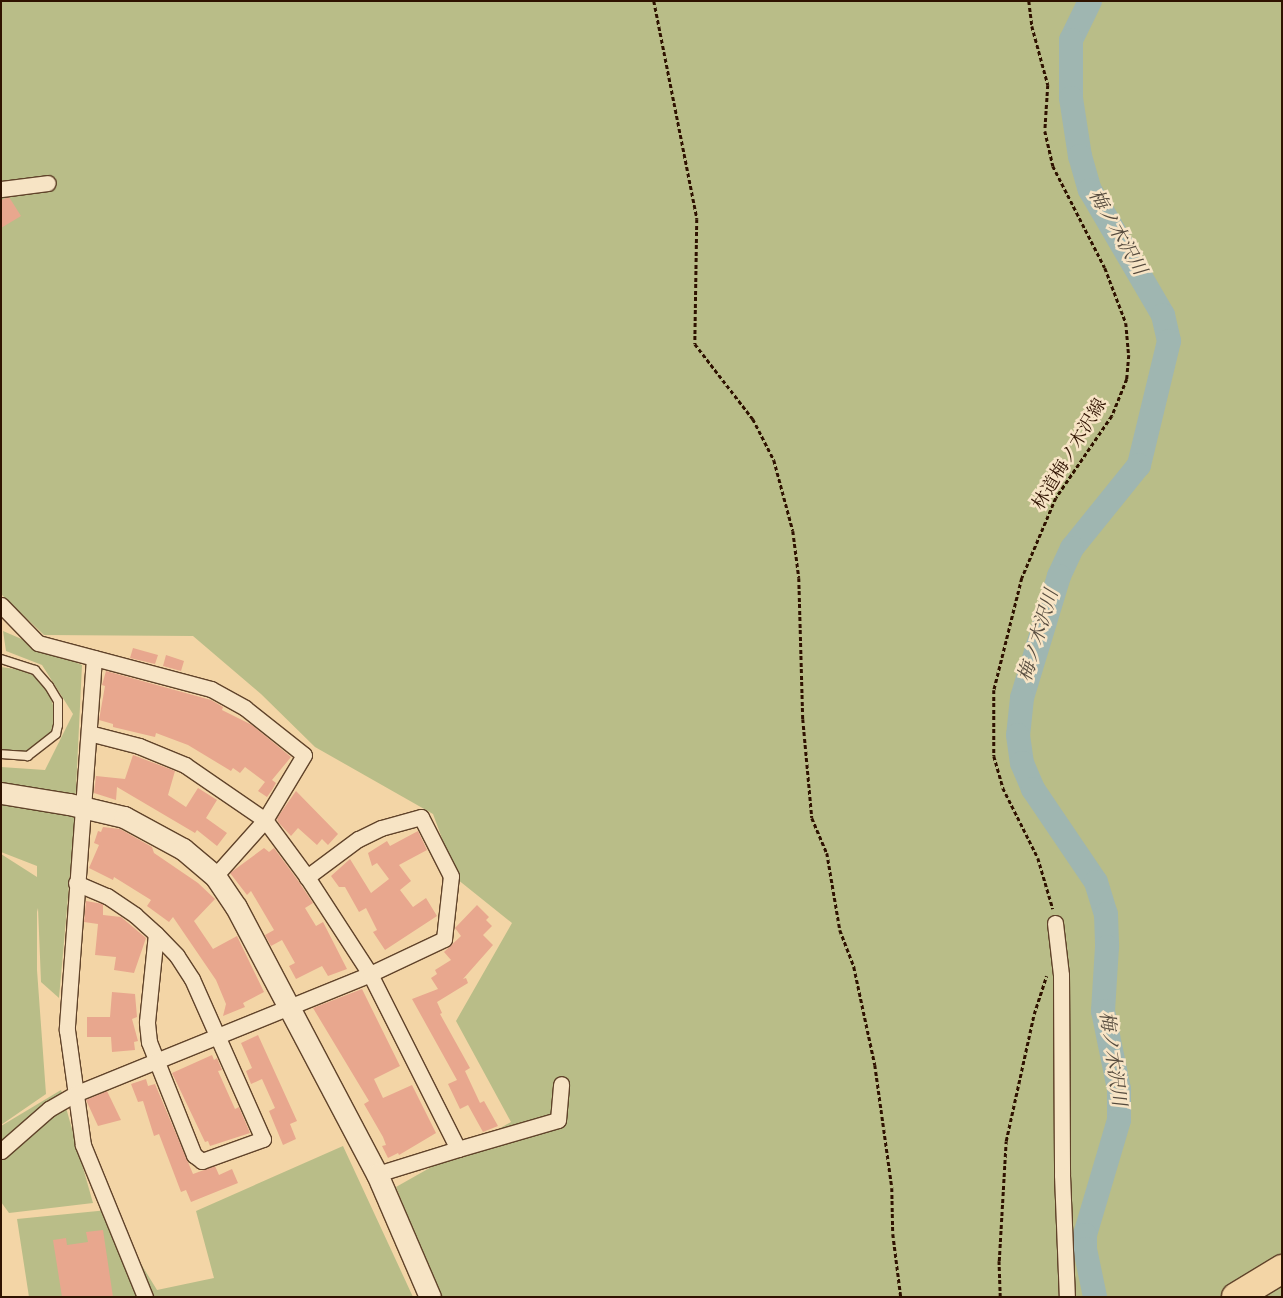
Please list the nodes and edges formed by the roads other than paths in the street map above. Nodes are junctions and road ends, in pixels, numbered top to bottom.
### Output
1 (48, 183) dead end
2 (1, 189) edge
3 (1, 605) edge
4 (94, 658) junction
5 (1, 659) edge
6 (89, 733) junction
7 (1, 754) edge
8 (1, 794) edge
9 (84, 808) junction
10 (265, 820) junction
11 (215, 876) junction
12 (307, 877) junction
13 (76, 884) junction
14 (1055, 923) road end
15 (156, 934) junction
16 (370, 974) junction
17 (286, 1008) junction
18 (217, 1037) junction
19 (156, 1064) junction
20 (561, 1084) dead end
21 (74, 1094) junction
22 (458, 1149) junction
23 (1, 1151) edge
24 (377, 1174) junction
25 (1282, 1269) edge
26 (145, 1297) edge
27 (430, 1297) edge
28 (1067, 1297) edge
29 (1236, 1297) edge

1 - 2 street
3 - 4 street
4 - 6 street
4 - 10 street
5 - 7 lane
6 - 9 street
6 - 10 street
8 - 9 street
9 - 11 street
9 - 13 street
10 - 11 street
10 - 12 street
11 - 17 street
12 - 16 street
12 - 16 street
13 - 15 street
13 - 21 street
14 - 28 street
15 - 18 street
15 - 19 street
16 - 17 street
16 - 22 street
17 - 18 street
17 - 24 street
18 - 19 street
18 - 19 street
19 - 21 street
20 - 22 street
21 - 23 street
21 - 26 street
22 - 24 street
24 - 27 street
25 - 29 highway

